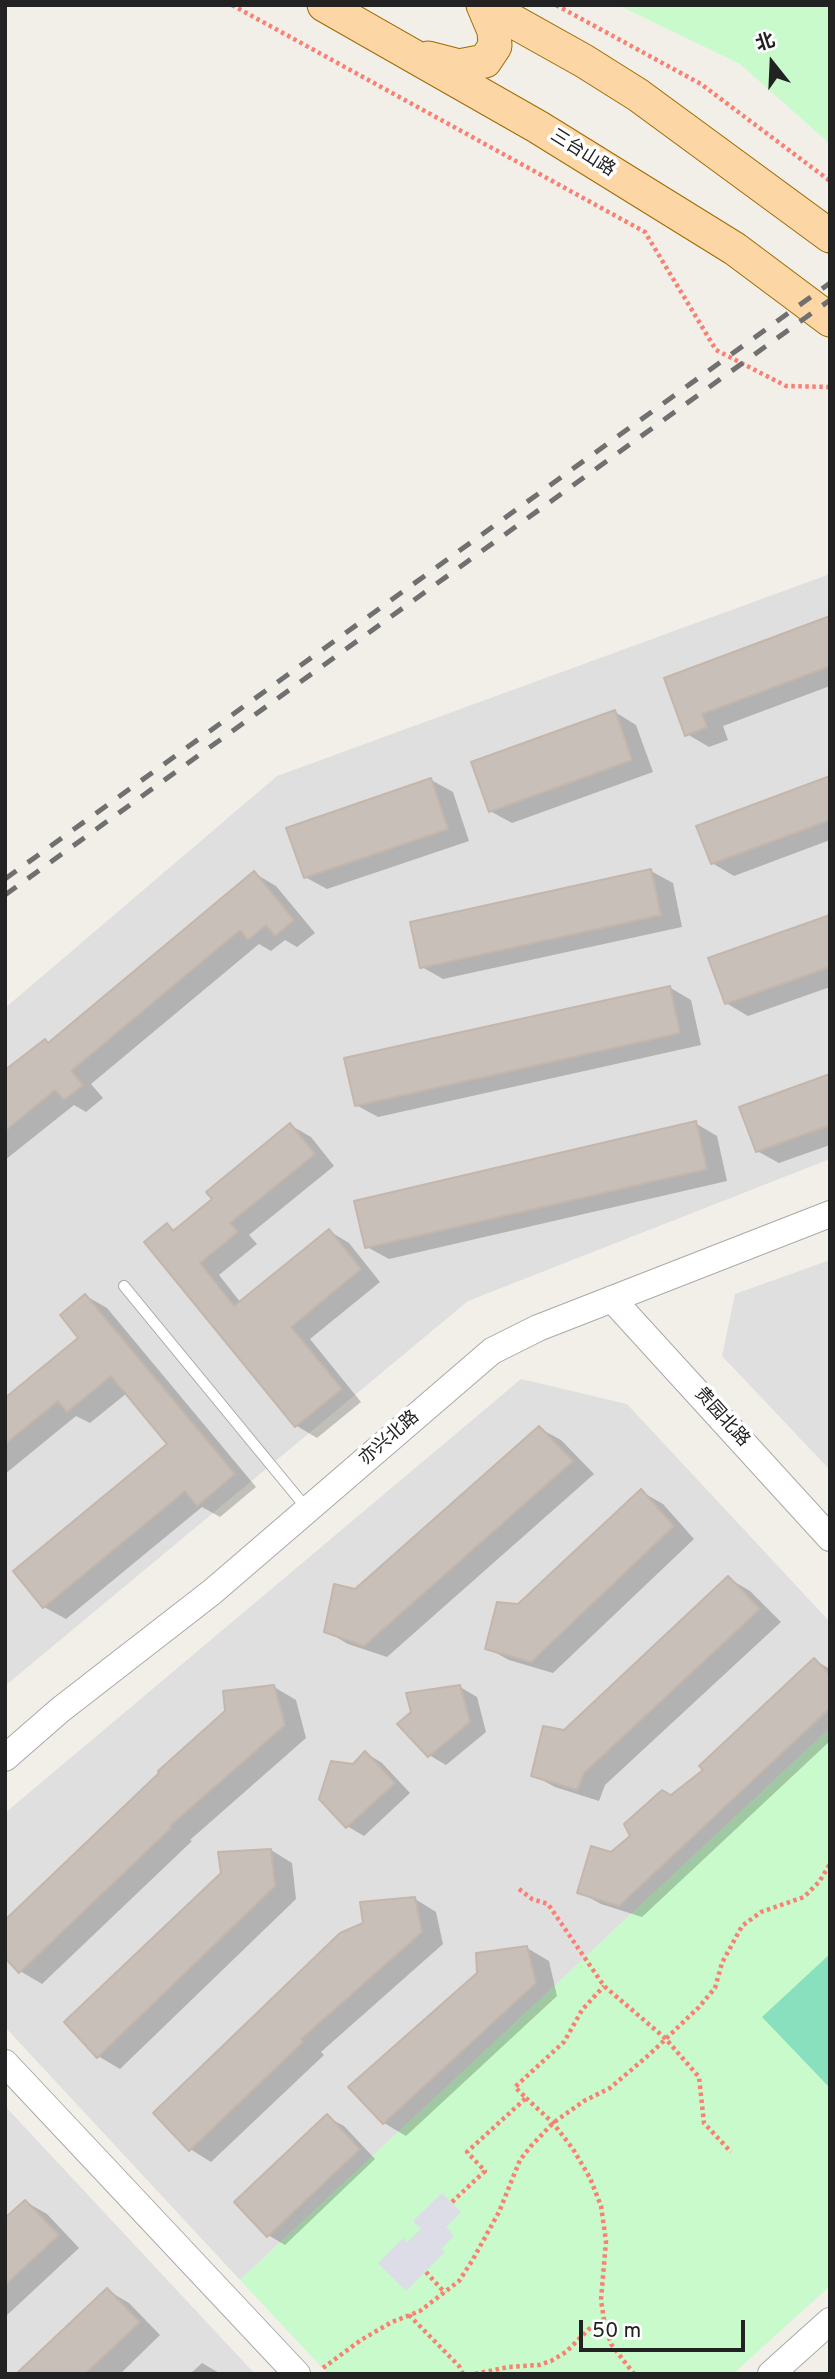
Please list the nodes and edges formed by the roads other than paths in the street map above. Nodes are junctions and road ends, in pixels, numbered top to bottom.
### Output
1 (324, 5) edge
2 (483, 5) edge
3 (405, 53) junction
4 (830, 236) edge
5 (830, 320) edge
6 (830, 1214) edge
7 (124, 1286) dead end
8 (612, 1299) junction
9 (307, 1510) junction
10 (830, 1538) edge
11 (5, 1758) edge
12 (5, 2063) edge
13 (830, 2321) edge
14 (297, 2374) edge
15 (771, 2374) edge

1 - 3 main road, 三台山路
2 - 3 main road
2 - 4 main road
3 - 5 main road, 三台山路
6 - 8 street, 亦兴北路
7 - 9 lane
8 - 9 street, 亦兴北路
8 - 10 street, 贵园北路
9 - 11 street, 亦兴北路
12 - 14 street
13 - 15 street

